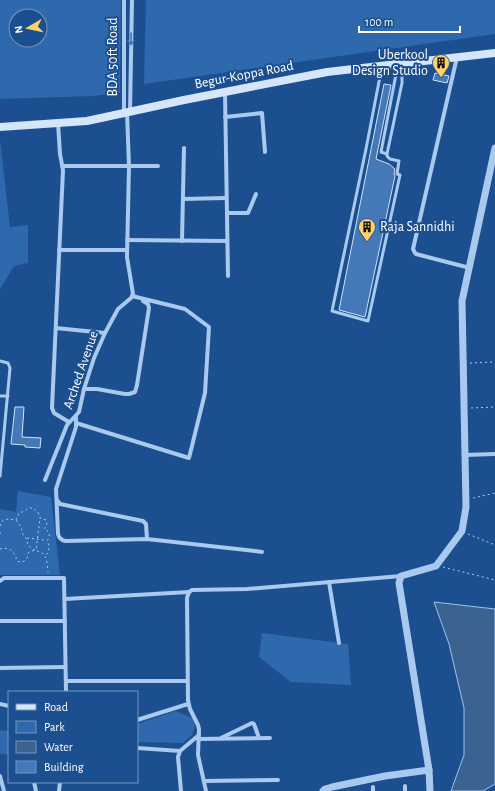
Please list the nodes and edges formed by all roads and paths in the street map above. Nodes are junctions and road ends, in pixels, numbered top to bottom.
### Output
1 (124, 0) edge
2 (132, 0) edge
3 (495, 53) edge
4 (457, 57) junction
5 (400, 64) junction
6 (382, 66) junction
7 (225, 92) junction
8 (127, 112) junction
9 (225, 117) junction
10 (58, 123) junction
11 (0, 127) edge
12 (184, 148) dead end
13 (495, 148) edge
14 (265, 152) dead end
15 (387, 154) junction
16 (62, 166) junction
17 (129, 166) junction
18 (158, 166) dead end
19 (493, 169) edge
20 (256, 194) dead end
21 (226, 198) junction
22 (183, 199) junction
23 (227, 213) junction
24 (127, 240) junction
25 (182, 241) junction
26 (227, 241) junction
27 (59, 250) junction
28 (126, 250) junction
29 (470, 268) junction
30 (228, 276) dead end
31 (132, 296) junction
32 (56, 328) junction
33 (105, 333) junction
34 (0, 361) edge
35 (495, 362) edge
36 (463, 363) junction
37 (84, 389) junction
38 (0, 396) edge
39 (8, 396) junction
40 (495, 407) edge
41 (464, 408) junction
42 (76, 416) junction
43 (69, 422) junction
44 (76, 423) junction
45 (2, 438) edge
46 (495, 454) edge
47 (465, 455) junction
48 (0, 476) edge
49 (45, 480) dead end
50 (495, 493) edge
51 (56, 498) junction
52 (466, 499) junction
53 (40, 518) junction
54 (16, 520) junction
55 (0, 526) edge
56 (462, 531) junction
57 (0, 532) edge
58 (0, 536) edge
59 (26, 538) junction
60 (37, 539) junction
61 (147, 539) junction
62 (47, 541) junction
63 (495, 545) edge
64 (0, 549) edge
65 (36, 550) junction
66 (262, 552) dead end
67 (45, 556) junction
68 (436, 566) junction
69 (401, 576) junction
70 (49, 578) junction
71 (495, 580) edge
72 (0, 581) edge
73 (329, 582) junction
74 (189, 592) junction
75 (65, 599) junction
76 (0, 621) edge
77 (65, 621) junction
78 (339, 642) dead end
79 (66, 667) junction
80 (0, 668) edge
81 (66, 681) junction
82 (188, 681) junction
83 (66, 691) edge
84 (188, 704) junction
85 (138, 720) edge
86 (198, 737) junction
87 (219, 738) junction
88 (259, 738) junction
89 (270, 738) dead end
90 (138, 748) edge
91 (180, 751) junction
92 (429, 770) junction
93 (0, 776) edge
94 (278, 780) dead end
95 (204, 781) junction
96 (404, 786) dead end
97 (4, 791) edge
98 (181, 791) edge
99 (206, 791) edge
100 (323, 791) edge
101 (405, 791) edge
102 (430, 791) edge

1 - 8 street, BDA 50ft Road
2 -> 8 street, BDA 50ft Road
3 - 4 main road, Begur-Koppa Road
4 - 5 main road, Begur-Koppa Road
4 - 29 street
5 - 6 main road, Begur-Koppa Road
5 - 15 lane
5 - 15 lane
6 - 7 main road, Begur-Koppa Road
6 - 15 lane
7 - 8 main road, Begur-Koppa Road
7 - 9 street
8 - 10 main road, Begur-Koppa Road
8 - 17 street
9 - 14 street
9 - 21 street
10 - 11 main road, Begur-Koppa Road
10 - 16 street
12 - 22 street
13 - 19 street
16 - 17 street
16 - 27 street
17 - 18 street
17 - 24 street
19 - 29 street
20 - 23 street
21 - 22 street
21 - 23 street
22 - 25 street
23 - 26 street
24 - 25 street
24 - 28 street
25 - 26 street
26 - 30 street
27 - 28 street
27 - 32 street
28 - 31 street
29 - 36 street
31 - 33 street, Arched Avenue
31 - 37 street
31 - 44 street
32 - 33 street
32 - 43 street
33 - 37 street, Arched Avenue
34 - 39 lane
35 - 36 path
36 - 41 street
37 - 42 street, Arched Avenue
38 - 39 lane
39 - 45 lane
40 - 41 path
41 - 47 street
42 - 43 street
42 - 44 street, Arched Avenue
43 - 49 street
44 - 51 street, Arched Avenue
45 - 48 lane
46 - 47 street
47 - 52 street
50 - 52 path
51 - 61 street
51 - 61 street, Arched Avenue
52 - 56 street
53 - 54 path
53 - 60 path
53 - 62 path
54 - 55 path
54 - 59 path
56 - 63 path
56 - 68 street
57 - 58 path
59 - 60 path
59 - 65 path
60 - 62 path
60 - 65 path
61 - 66 street
62 - 67 path
64 - 65 path
65 - 67 path
67 - 70 path
68 - 69 street
68 - 71 path
69 - 73 street
69 - 92 street
70 - 72 street
70 - 75 street
73 - 74 street
73 - 78 street
74 - 75 street
74 - 82 street
75 - 77 street
76 - 77 street
77 - 79 street
79 - 80 street
79 - 81 street
81 - 82 street
81 - 83 street
82 - 84 street
84 - 85 street
84 - 86 street
86 - 87 street
86 - 91 street
86 - 95 street
87 - 88 street
87 - 88 street
88 - 89 street
90 - 91 street
91 - 98 street
92 - 100 street
92 - 102 street
93 - 97 street
94 - 95 street
95 - 99 street
96 - 101 street

